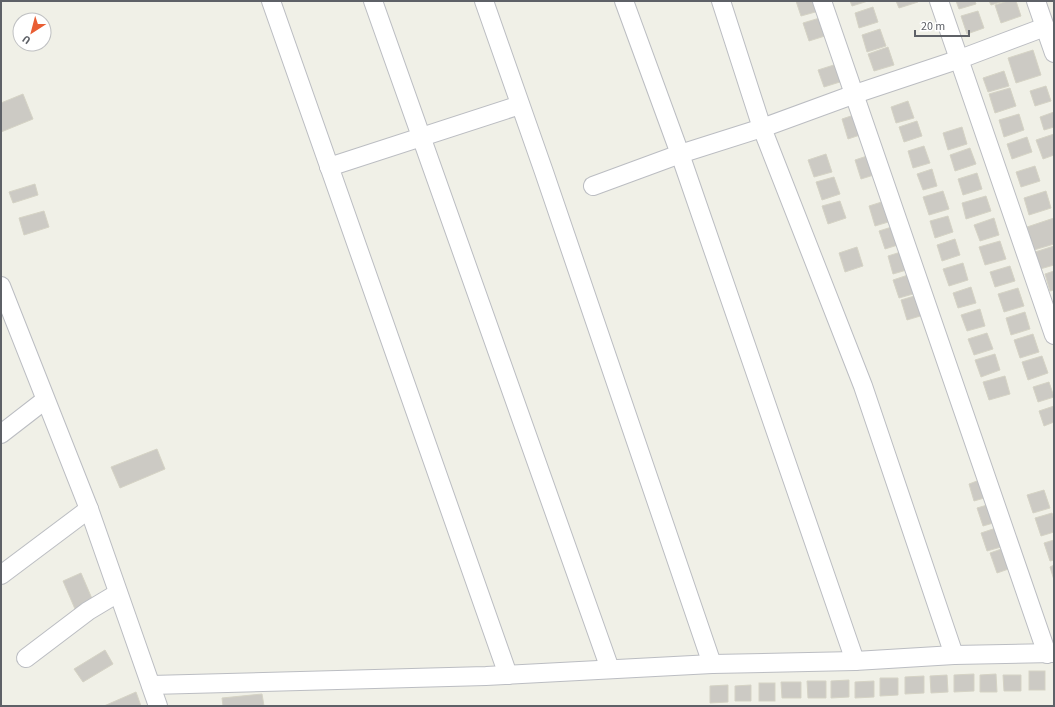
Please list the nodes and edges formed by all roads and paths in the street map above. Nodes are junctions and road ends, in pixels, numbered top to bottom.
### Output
1 (271, 1) edge
2 (373, 1) edge
3 (484, 1) edge
4 (624, 1) edge
5 (721, 1) edge
6 (822, 1) edge
7 (939, 1) edge
8 (1036, 1) edge
9 (1045, 27) junction
10 (1054, 53) edge
11 (960, 59) junction
12 (855, 94) junction
13 (520, 105) junction
14 (762, 128) junction
15 (421, 137) junction
16 (680, 154) junction
17 (329, 167) junction
18 (593, 186) dead end
19 (2, 295) edge
20 (1054, 335) edge
21 (45, 400) junction
22 (1, 434) edge
23 (89, 509) junction
24 (1, 574) edge
25 (118, 593) junction
26 (1051, 653) edge
27 (954, 655) junction
28 (26, 658) dead end
29 (856, 661) junction
30 (712, 664) junction
31 (610, 669) junction
32 (508, 675) junction
33 (150, 685) junction
34 (158, 706) edge

1 - 17 street
2 - 15 street
3 - 13 street
4 - 16 street
5 - 14 street
6 - 12 street
7 - 11 street
8 - 9 street
9 - 10 street
9 - 11 street
11 - 12 street
11 - 20 street
12 - 14 street
12 - 26 street
13 - 15 street
13 - 30 street
14 - 16 street
14 - 27 street
15 - 17 street
15 - 31 street
16 - 18 street
16 - 29 street
17 - 32 street
19 - 21 street
21 - 22 street
21 - 23 street
23 - 24 street
23 - 25 street
25 - 28 street
25 - 33 street
26 - 27 street
27 - 29 street
29 - 30 street
30 - 31 street
31 - 32 street
32 - 33 street
33 - 34 street

